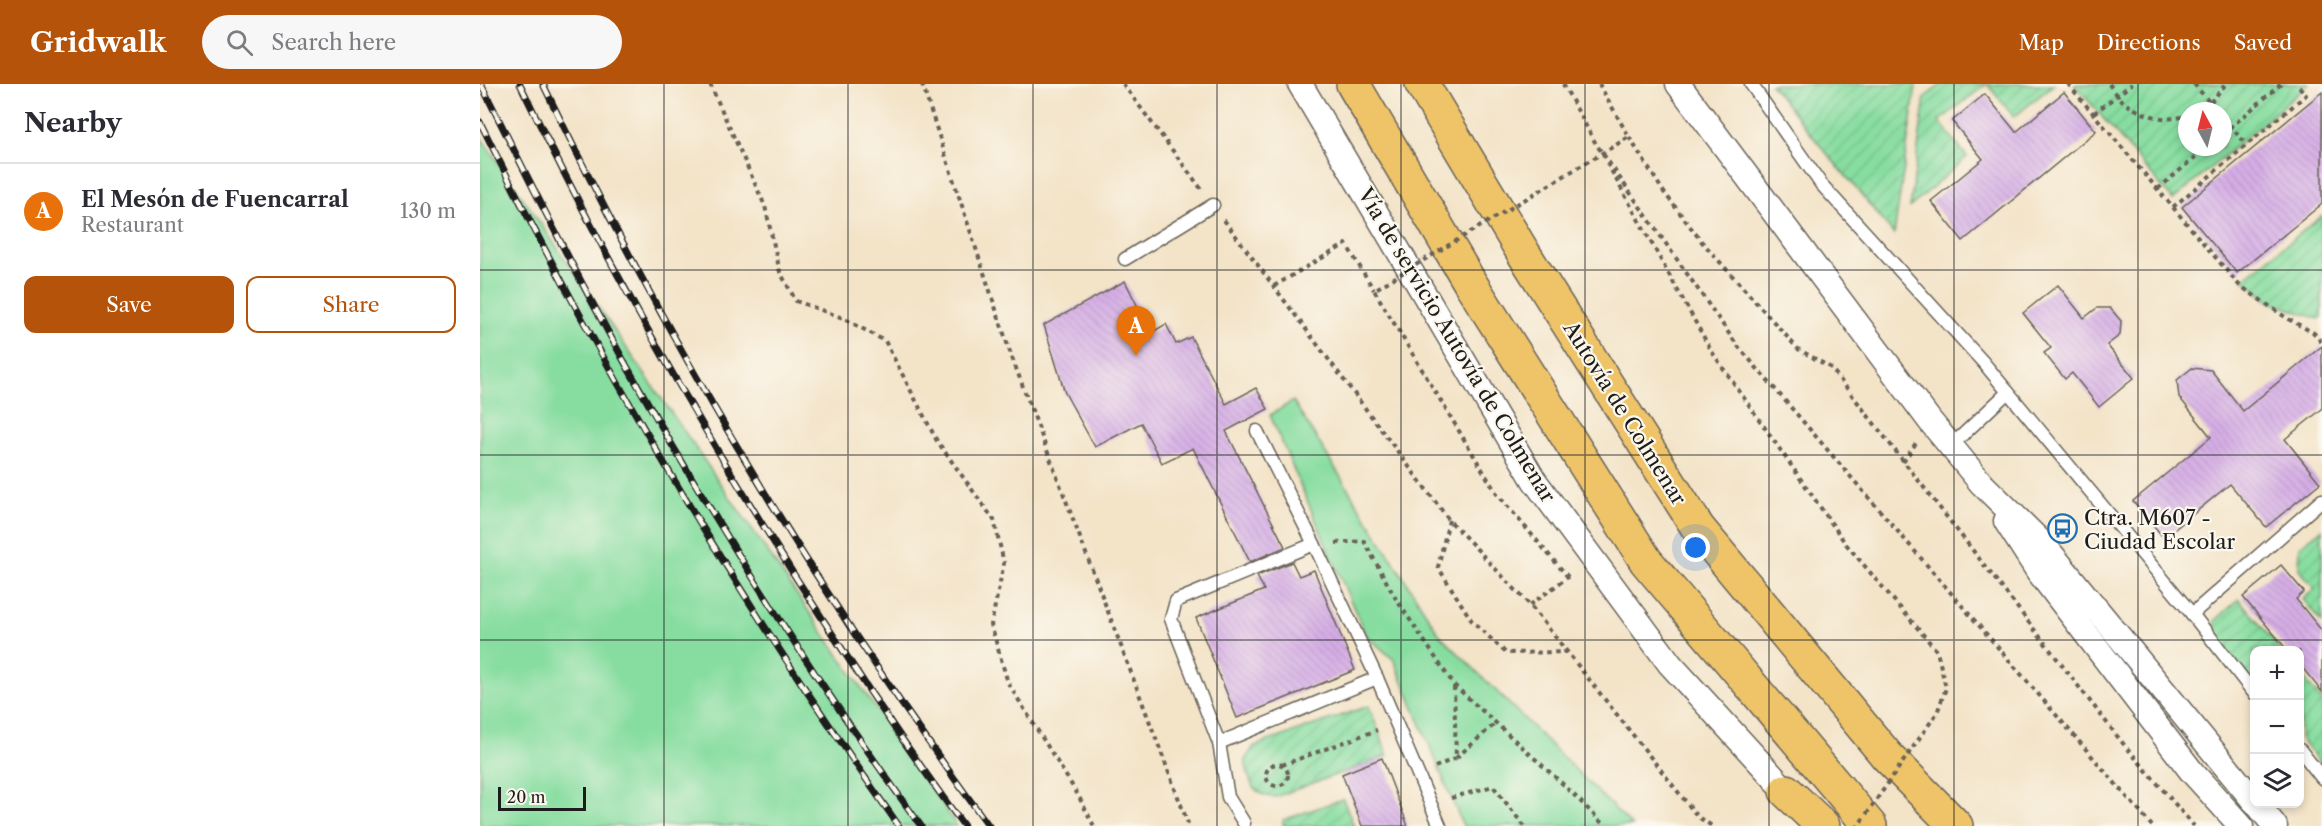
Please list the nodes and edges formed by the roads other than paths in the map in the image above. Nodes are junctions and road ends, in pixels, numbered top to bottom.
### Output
1 (1300, 84) edge
2 (1353, 84) edge
3 (1422, 84) edge
4 (1678, 84) edge
5 (1751, 84) edge
6 (1213, 205) road end
7 (1125, 259) dead end
8 (2008, 392) junction
9 (1257, 431) dead end
10 (1951, 446) junction
11 (1982, 484) junction
12 (2322, 500) edge
13 (1314, 544) junction
14 (2192, 615) junction
15 (1377, 678) junction
16 (2250, 688) edge
17 (1219, 743) junction
18 (2303, 754) edge
19 (2322, 778) edge
20 (1786, 791) joint
21 (2250, 795) edge
22 (2261, 808) edge
23 (1812, 822) edge
24 (1244, 823) dead end
25 (1440, 826) edge
26 (1870, 826) edge
27 (1956, 826) edge
28 (2241, 826) edge
29 (2275, 826) edge

1 - 20 street, Vía de servicio Autovía de Colmenar
2 - 26 highway
3 - 27 highway, Autovía de Colmenar
4 - 10 street
5 - 8 lane
6 - 7 lane
8 - 10 lane
8 - 14 lane
9 - 13 lane
10 - 11 street
11 - 21 street
11 - 28 street
12 - 14 lane
13 - 15 lane
13 - 17 lane
14 - 16 lane
15 - 17 lane
15 - 25 lane
17 - 24 lane
18 - 19 lane
20 - 23 highway
22 - 29 street

